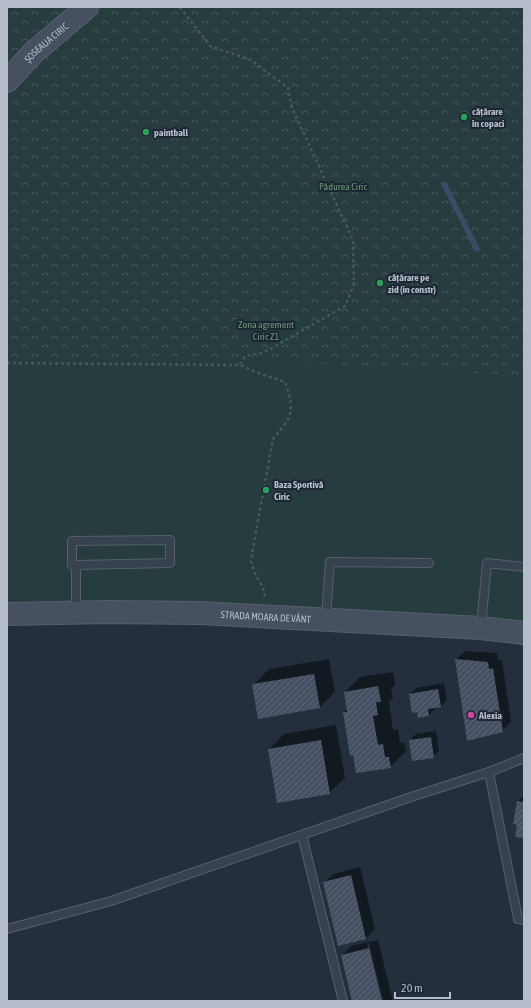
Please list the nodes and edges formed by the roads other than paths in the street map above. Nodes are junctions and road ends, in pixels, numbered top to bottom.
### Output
1 (87, 7) edge
2 (7, 81) edge
3 (429, 563) dead end
4 (76, 565) junction
5 (524, 567) edge
6 (76, 613) junction
7 (7, 614) edge
8 (326, 619) junction
9 (481, 628) junction
10 (524, 633) edge
11 (524, 758) edge
12 (489, 772) junction
13 (302, 835) junction
14 (524, 920) edge
15 (7, 929) edge
16 (343, 1001) edge

1 - 2 main road, ȘOSEAUA CIRIC
3 - 8 lane
4 - 4 lane
4 - 6 lane
5 - 9 lane
6 - 7 main road, STRADA MOARA DE VÂNT
6 - 8 main road, STRADA MOARA DE VÂNT
8 - 9 main road, STRADA MOARA DE VÂNT
9 - 10 main road, STRADA MOARA DE VÂNT
11 - 12 lane
12 - 13 lane
12 - 14 lane
13 - 15 lane
13 - 16 lane

